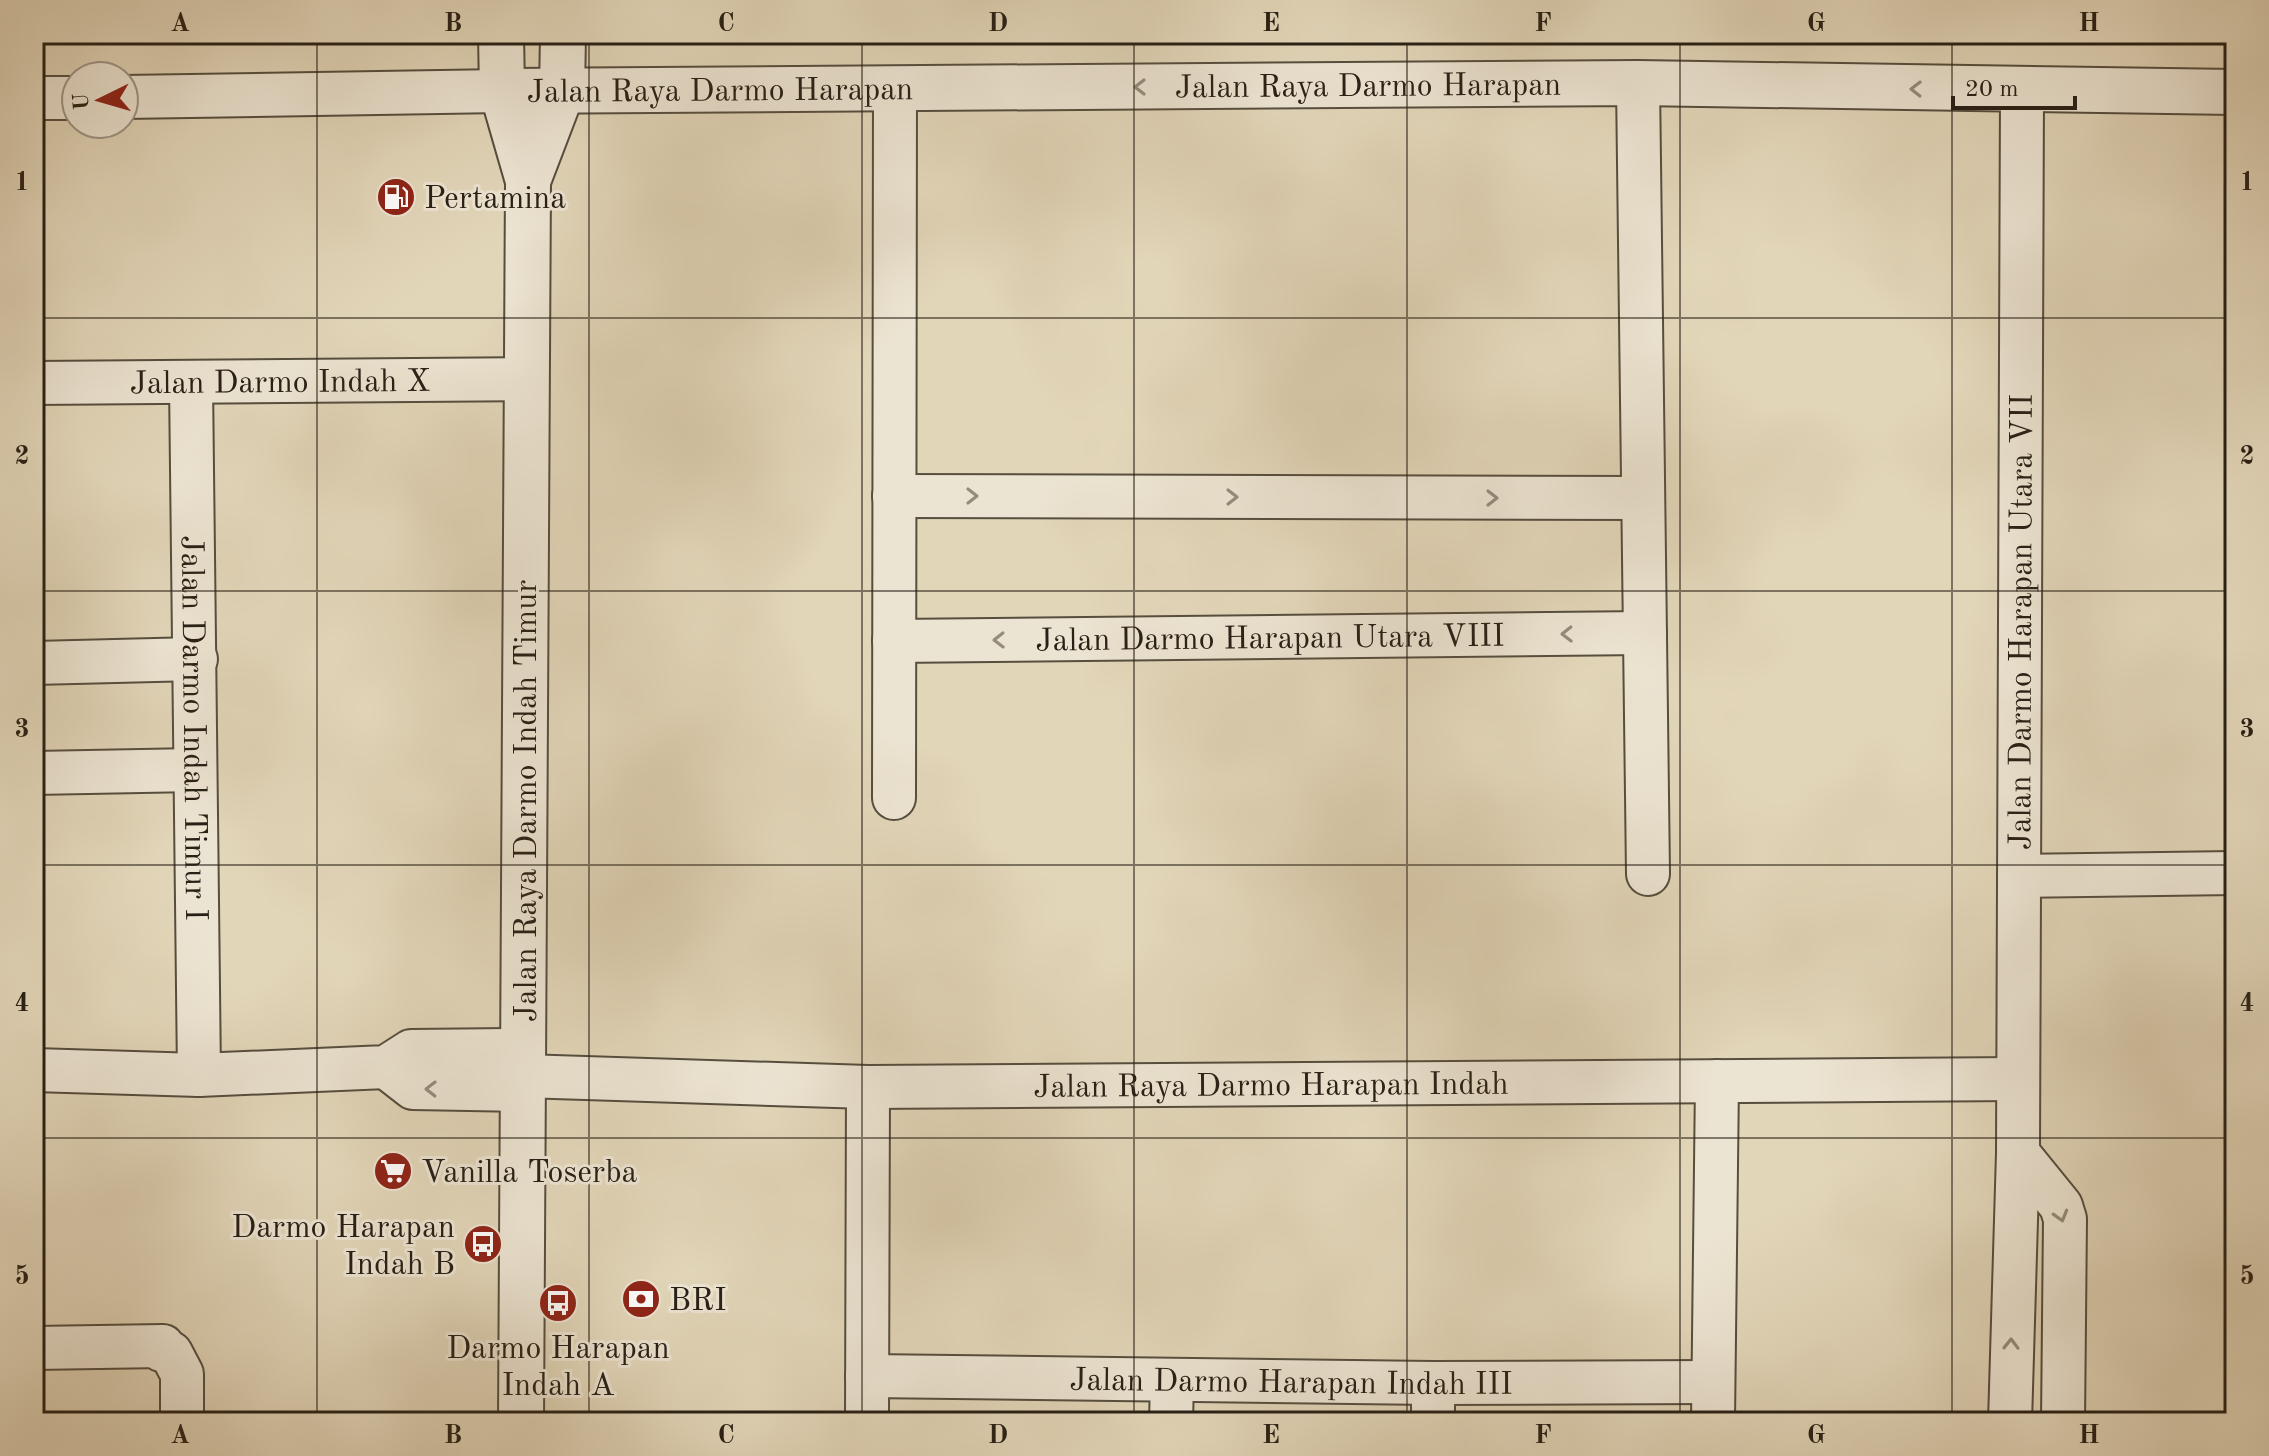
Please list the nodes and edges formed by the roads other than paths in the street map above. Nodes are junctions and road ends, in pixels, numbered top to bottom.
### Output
1 (502, 67) edge
2 (563, 67) edge
3 (1638, 83) junction
4 (895, 89) junction
5 (2022, 91) junction
6 (2235, 92) edge
7 (140, 96) edge
8 (34, 98) edge
9 (60, 98) edge
10 (528, 181) junction
11 (527, 379) junction
12 (191, 382) junction
13 (34, 383) edge
14 (894, 496) junction
15 (1643, 498) junction
16 (1645, 633) junction
17 (894, 641) junction
18 (196, 659) junction
19 (34, 663) edge
20 (195, 770) junction
21 (34, 773) edge
22 (894, 798) dead end
23 (2235, 873) edge
24 (1648, 874) dead end
25 (2019, 876) junction
26 (34, 1070) edge
27 (523, 1072) junction
28 (199, 1075) junction
29 (2018, 1079) junction
30 (1717, 1081) junction
31 (868, 1087) junction
32 (2018, 1153) junction
33 (34, 1348) edge
34 (867, 1376) junction
35 (1172, 1381) junction
36 (1713, 1402) edge
37 (1433, 1403) edge
38 (182, 1422) edge
39 (521, 1422) edge
40 (867, 1422) edge
41 (1171, 1422) edge
42 (2010, 1422) edge
43 (2063, 1422) edge

1 - 2 street, Jalan Raya Darmo Harapan
1 - 7 street
1 - 10 street, Jalan Raya Darmo Indah Timur
2 - 4 street, Jalan Raya Darmo Harapan
2 - 10 street, Jalan Raya Darmo Indah Timur
3 -> 4 street, Jalan Raya Darmo Harapan
5 -> 3 street, Jalan Raya Darmo Harapan
3 - 15 street
4 - 14 street
5 - 6 street, Jalan Raya Darmo Harapan
5 - 25 street, Jalan Darmo Harapan Utara VII
8 - 9 street
10 - 11 street, Jalan Raya Darmo Indah Timur
11 - 12 street, Jalan Darmo Indah X
11 - 27 street, Jalan Raya Darmo Indah Timur
12 - 13 street, Jalan Darmo Indah X
12 - 18 street, Jalan Darmo Indah Timur I
14 -> 15 street
14 - 17 street
15 - 16 street
16 -> 17 street, Jalan Darmo Harapan Utara VIII
16 - 24 street
17 - 22 street
18 - 19 street
18 - 20 street, Jalan Darmo Indah Timur I
20 - 21 street
20 - 28 street, Jalan Darmo Indah Timur I
23 - 25 street
25 - 29 street, Jalan Darmo Harapan Utara VII
26 - 28 street
27 - 28 street, Jalan Raya Darmo Harapan Indah
27 - 31 street, Jalan Raya Darmo Harapan Indah
27 - 39 street, Jalan Raya Darmo Indah Timur
29 - 30 street, Jalan Raya Darmo Harapan Indah
29 - 32 street, Jalan Darmo Harapan Utara VII
30 - 31 street, Jalan Raya Darmo Harapan Indah
30 - 36 street
31 - 34 street
42 -> 32 street, Jalan Darmo Harapan Utara VII
32 -> 43 street
33 - 38 street
34 - 35 street, Jalan Darmo Harapan Indah III
34 - 40 street
35 - 37 street, Jalan Darmo Harapan Indah III
35 - 41 street
36 - 37 street, Jalan Darmo Harapan Indah III

